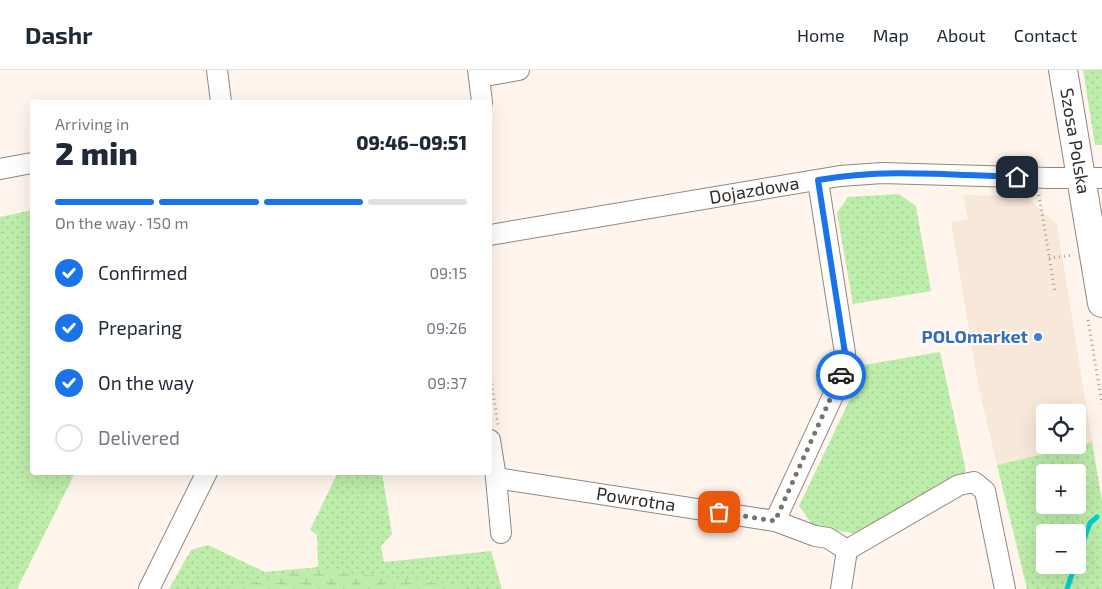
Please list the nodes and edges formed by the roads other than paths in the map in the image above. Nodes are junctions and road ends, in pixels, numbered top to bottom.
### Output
1 (217, 70) edge
2 (519, 70) edge
3 (1063, 70) edge
4 (478, 74) edge
5 (221, 100) edge
6 (482, 100) edge
7 (30, 163) edge
8 (0, 169) edge
9 (1091, 178) edge
10 (818, 180) junction
11 (492, 236) edge
12 (1102, 303) edge
13 (494, 434) edge
14 (205, 475) edge
15 (496, 478) junction
16 (775, 521) junction
17 (501, 533) dead end
18 (847, 550) junction
19 (148, 589) edge
20 (841, 589) edge
21 (1005, 589) edge

1 - 5 street
2 - 4 street
3 - 9 street, Szosa Polska
4 - 6 street
7 - 8 street
9 - 10 street, Dojazdowa
9 - 12 street, Szosa Polska
10 - 11 street, Dojazdowa
10 - 16 street
13 - 15 street
14 - 19 street
15 - 16 street, Powrotna
15 - 17 street
16 - 18 street, Powrotna
18 - 20 street
18 - 21 street

